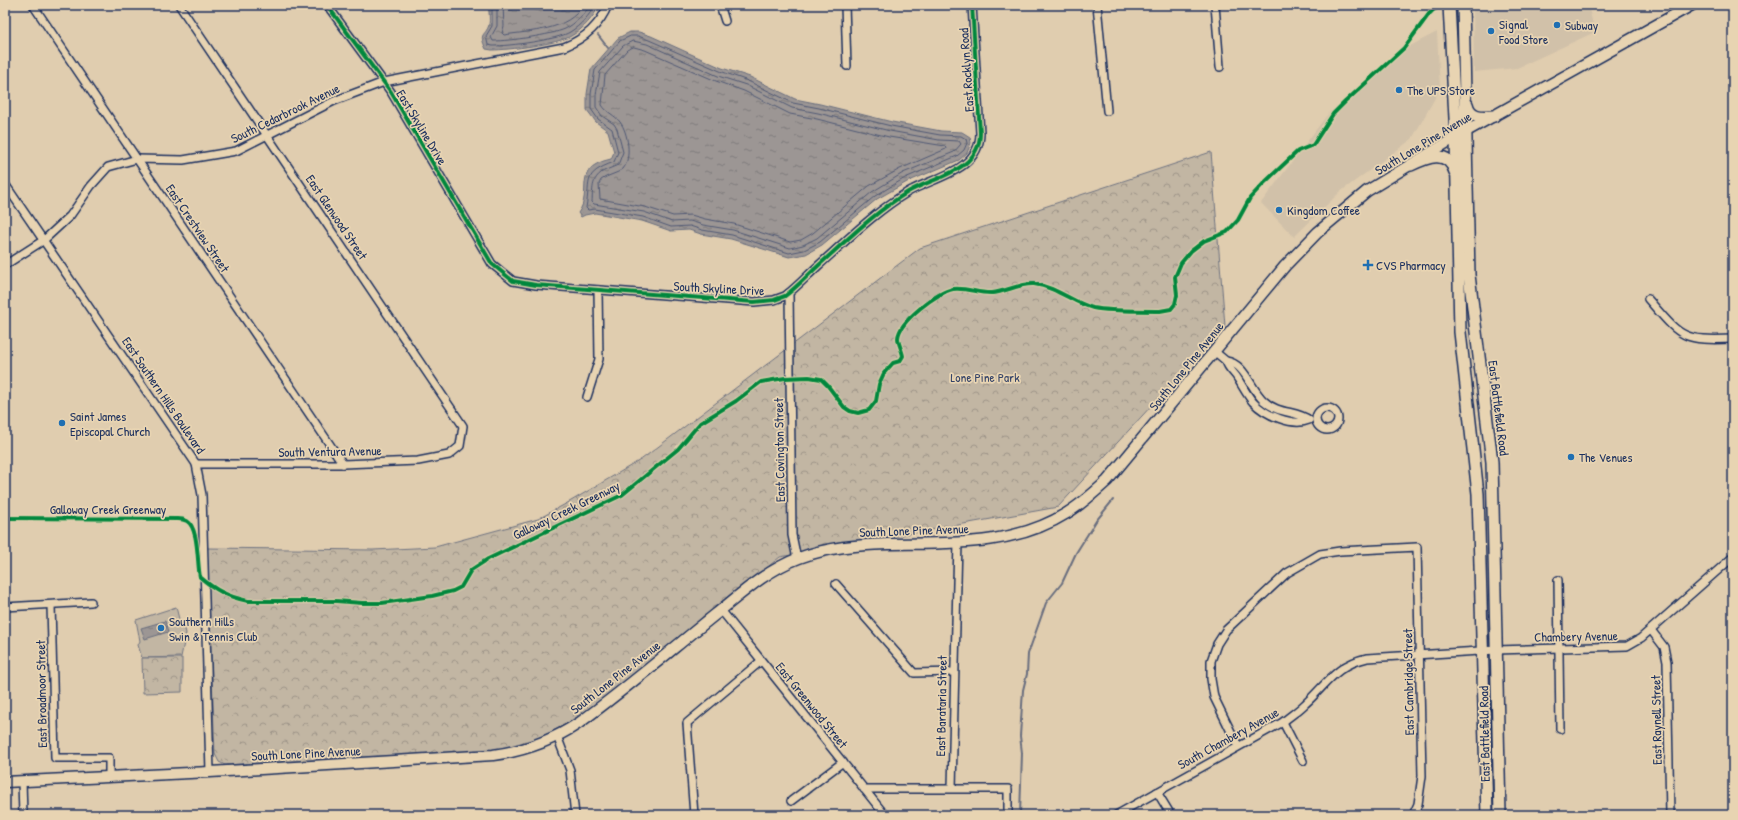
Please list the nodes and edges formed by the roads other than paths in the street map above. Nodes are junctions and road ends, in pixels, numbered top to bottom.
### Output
1 (32, 5) edge
2 (179, 5) edge
3 (328, 5) edge
4 (608, 5) edge
5 (720, 5) edge
6 (845, 5) edge
7 (972, 5) edge
8 (1096, 5) edge
9 (1215, 5) edge
10 (1449, 5) edge
11 (1463, 5) edge
12 (1692, 5) edge
13 (725, 21) dead end
14 (846, 66) dead end
15 (1220, 66) dead end
16 (384, 82) junction
17 (1466, 99) junction
18 (1107, 111) dead end
19 (1494, 116) junction
20 (1467, 131) junction
21 (980, 133) joint
22 (268, 136) junction
23 (1456, 137) junction
24 (137, 159) junction
25 (1411, 165) junction
26 (1456, 177) junction
27 (5, 184) edge
28 (44, 240) junction
29 (492, 264) joint
30 (5, 265) edge
31 (598, 290) junction
32 (789, 293) junction
33 (1648, 299) dead end
34 (1733, 338) edge
35 (1214, 351) junction
36 (587, 397) dead end
37 (1313, 420) dead end
38 (460, 446) joint
39 (196, 464) junction
40 (344, 464) junction
41 (958, 542) junction
42 (1733, 558) edge
43 (797, 559) junction
44 (1558, 580) dead end
45 (836, 584) dead end
46 (91, 602) dead end
47 (51, 605) junction
48 (5, 607) edge
49 (721, 610) junction
50 (1651, 630) junction
51 (1559, 649) junction
52 (1496, 650) junction
53 (1483, 651) junction
54 (1419, 656) junction
55 (761, 661) junction
56 (954, 672) junction
57 (1283, 722) junction
58 (1560, 729) dead end
59 (557, 736) junction
60 (1238, 746) junction
61 (1303, 761) dead end
62 (843, 762) junction
63 (210, 772) junction
64 (109, 778) junction
65 (22, 781) junction
66 (5, 782) edge
67 (952, 788) junction
68 (864, 789) junction
69 (1157, 792) junction
70 (791, 801) dead end
71 (23, 815) edge
72 (575, 815) edge
73 (694, 815) edge
74 (885, 815) edge
75 (1008, 815) edge
76 (1116, 815) edge
77 (1171, 815) edge
78 (1413, 815) edge
79 (1487, 815) edge
80 (1500, 815) edge
81 (1670, 815) edge

1 - 24 street, East Crestview Street
2 - 22 street, East Glenwood Street
3 - 16 street, East Skyline Drive
4 - 16 street, South Cedarbrook Avenue
5 - 13 street
6 - 14 street
7 - 21 street, East Rocklyn Road
8 - 18 street
9 - 15 street
10 - 23 main road, East Battlefield Road
11 - 17 main road, East Battlefield Road
12 - 19 main road, South Lone Pine Avenue
16 - 22 street, South Cedarbrook Avenue
16 - 29 street, East Skyline Drive
17 - 19 main road
17 - 20 main road, East Battlefield Road
19 - 20 main road, South Lone Pine Avenue
20 - 23 main road, South Lone Pine Avenue
20 - 52 main road, East Battlefield Road
21 - 32 street, South Skyline Drive
22 - 24 street, South Cedarbrook Avenue
22 - 38 street, East Glenwood Street
23 - 25 main road, South Lone Pine Avenue
23 - 26 main road, East Battlefield Road
24 - 28 street, South Cedarbrook Avenue
24 - 40 street, East Crestview Street
25 - 26 main road
25 - 35 main road, South Lone Pine Avenue
26 - 53 main road, East Battlefield Road
27 - 28 street, East Southern Hills Boulevard
28 - 30 street, South Cedarbrook Avenue
28 - 39 street, East Southern Hills Boulevard
29 - 31 street, South Skyline Drive
31 - 32 street, South Skyline Drive
31 - 36 street
32 - 43 street, East Covington Street
33 - 34 street
35 - 37 street
35 - 41 main road, South Lone Pine Avenue
38 - 40 street, South Ventura Avenue
39 - 40 street, South Ventura Avenue
39 - 63 street, East Southern Hills Boulevard
41 - 43 main road, South Lone Pine Avenue
41 - 56 street, East Barataria Street
42 - 50 street, Chambery Avenue
43 - 49 main road, South Lone Pine Avenue
44 - 51 street
45 - 56 street
46 - 47 street
47 - 48 street
47 - 64 street, East Broadmoor Street
49 - 55 street, East Greenwood Street
49 - 59 main road, South Lone Pine Avenue
50 - 51 street, Chambery Avenue
50 - 81 street, East Raynell Street
51 - 52 street, Chambery Avenue
51 - 58 street
52 - 53 street, Chambery Avenue
52 - 80 main road, East Battlefield Road
53 - 54 street, South Chambery Avenue
53 - 79 main road, East Battlefield Road
54 - 57 street, South Chambery Avenue
54 - 60 street, East Cambridge Street
54 - 78 street, East Cambridge Street
55 - 62 street, East Greenwood Street
55 - 73 street
56 - 67 street, East Barataria Street
57 - 60 street, South Chambery Avenue
57 - 61 street
59 - 63 main road, South Lone Pine Avenue
59 - 72 street
60 - 69 street, South Chambery Avenue
62 - 68 street, East Greenwood Street
62 - 70 street
63 - 64 main road, South Lone Pine Avenue
64 - 65 main road, South Lone Pine Avenue
65 - 66 main road, South Lone Pine Avenue
65 - 71 street
67 - 68 street
67 - 75 street
68 - 74 street, East Greenwood Street
69 - 76 street, South Chambery Avenue
69 - 77 street

